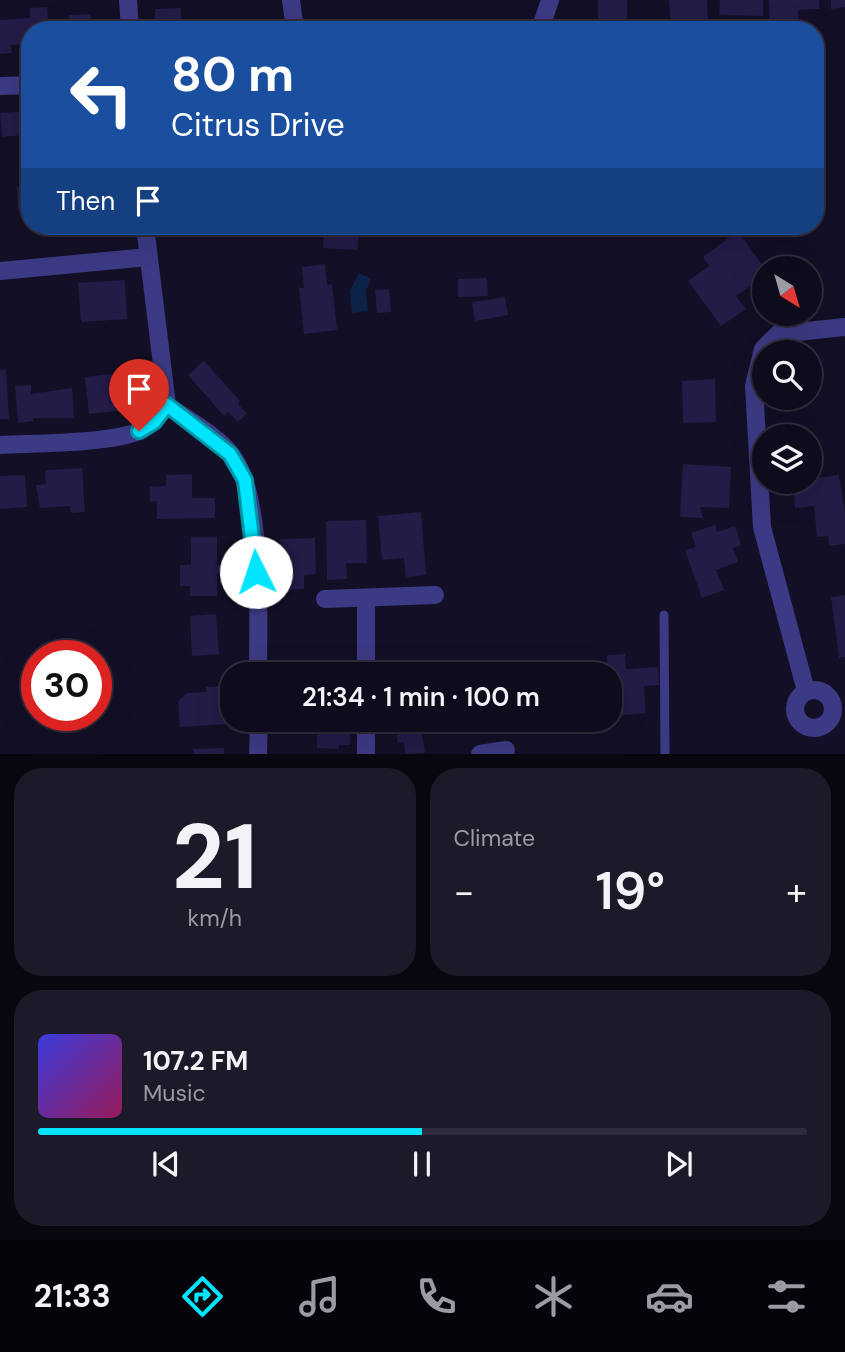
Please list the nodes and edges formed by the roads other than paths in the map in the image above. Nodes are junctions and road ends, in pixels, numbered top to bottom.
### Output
1 (128, 0) edge
2 (291, 0) edge
3 (550, 0) edge
4 (129, 21) edge
5 (294, 21) edge
6 (543, 21) dead end
7 (21, 85) edge
8 (0, 86) edge
9 (146, 235) edge
10 (148, 257) junction
11 (0, 271) edge
12 (845, 327) edge
13 (167, 405) junction
14 (0, 445) edge
15 (435, 595) dead end
16 (325, 599) dead end
17 (366, 600) junction
18 (664, 615) dead end
19 (258, 662) edge
20 (366, 662) edge
21 (806, 691) dead end
22 (259, 732) edge
23 (366, 732) edge
24 (506, 750) dead end
25 (258, 754) edge
26 (366, 754) edge
27 (480, 754) edge
28 (665, 754) edge

1 - 4 street
2 - 5 street
3 - 6 street
7 - 8 street
9 - 10 street
10 - 11 street
10 - 13 street
12 - 21 street
13 - 14 street
13 - 19 street
15 - 17 street
16 - 17 street
17 - 20 street
18 - 28 lane
22 - 25 street
23 - 26 street
24 - 27 street

